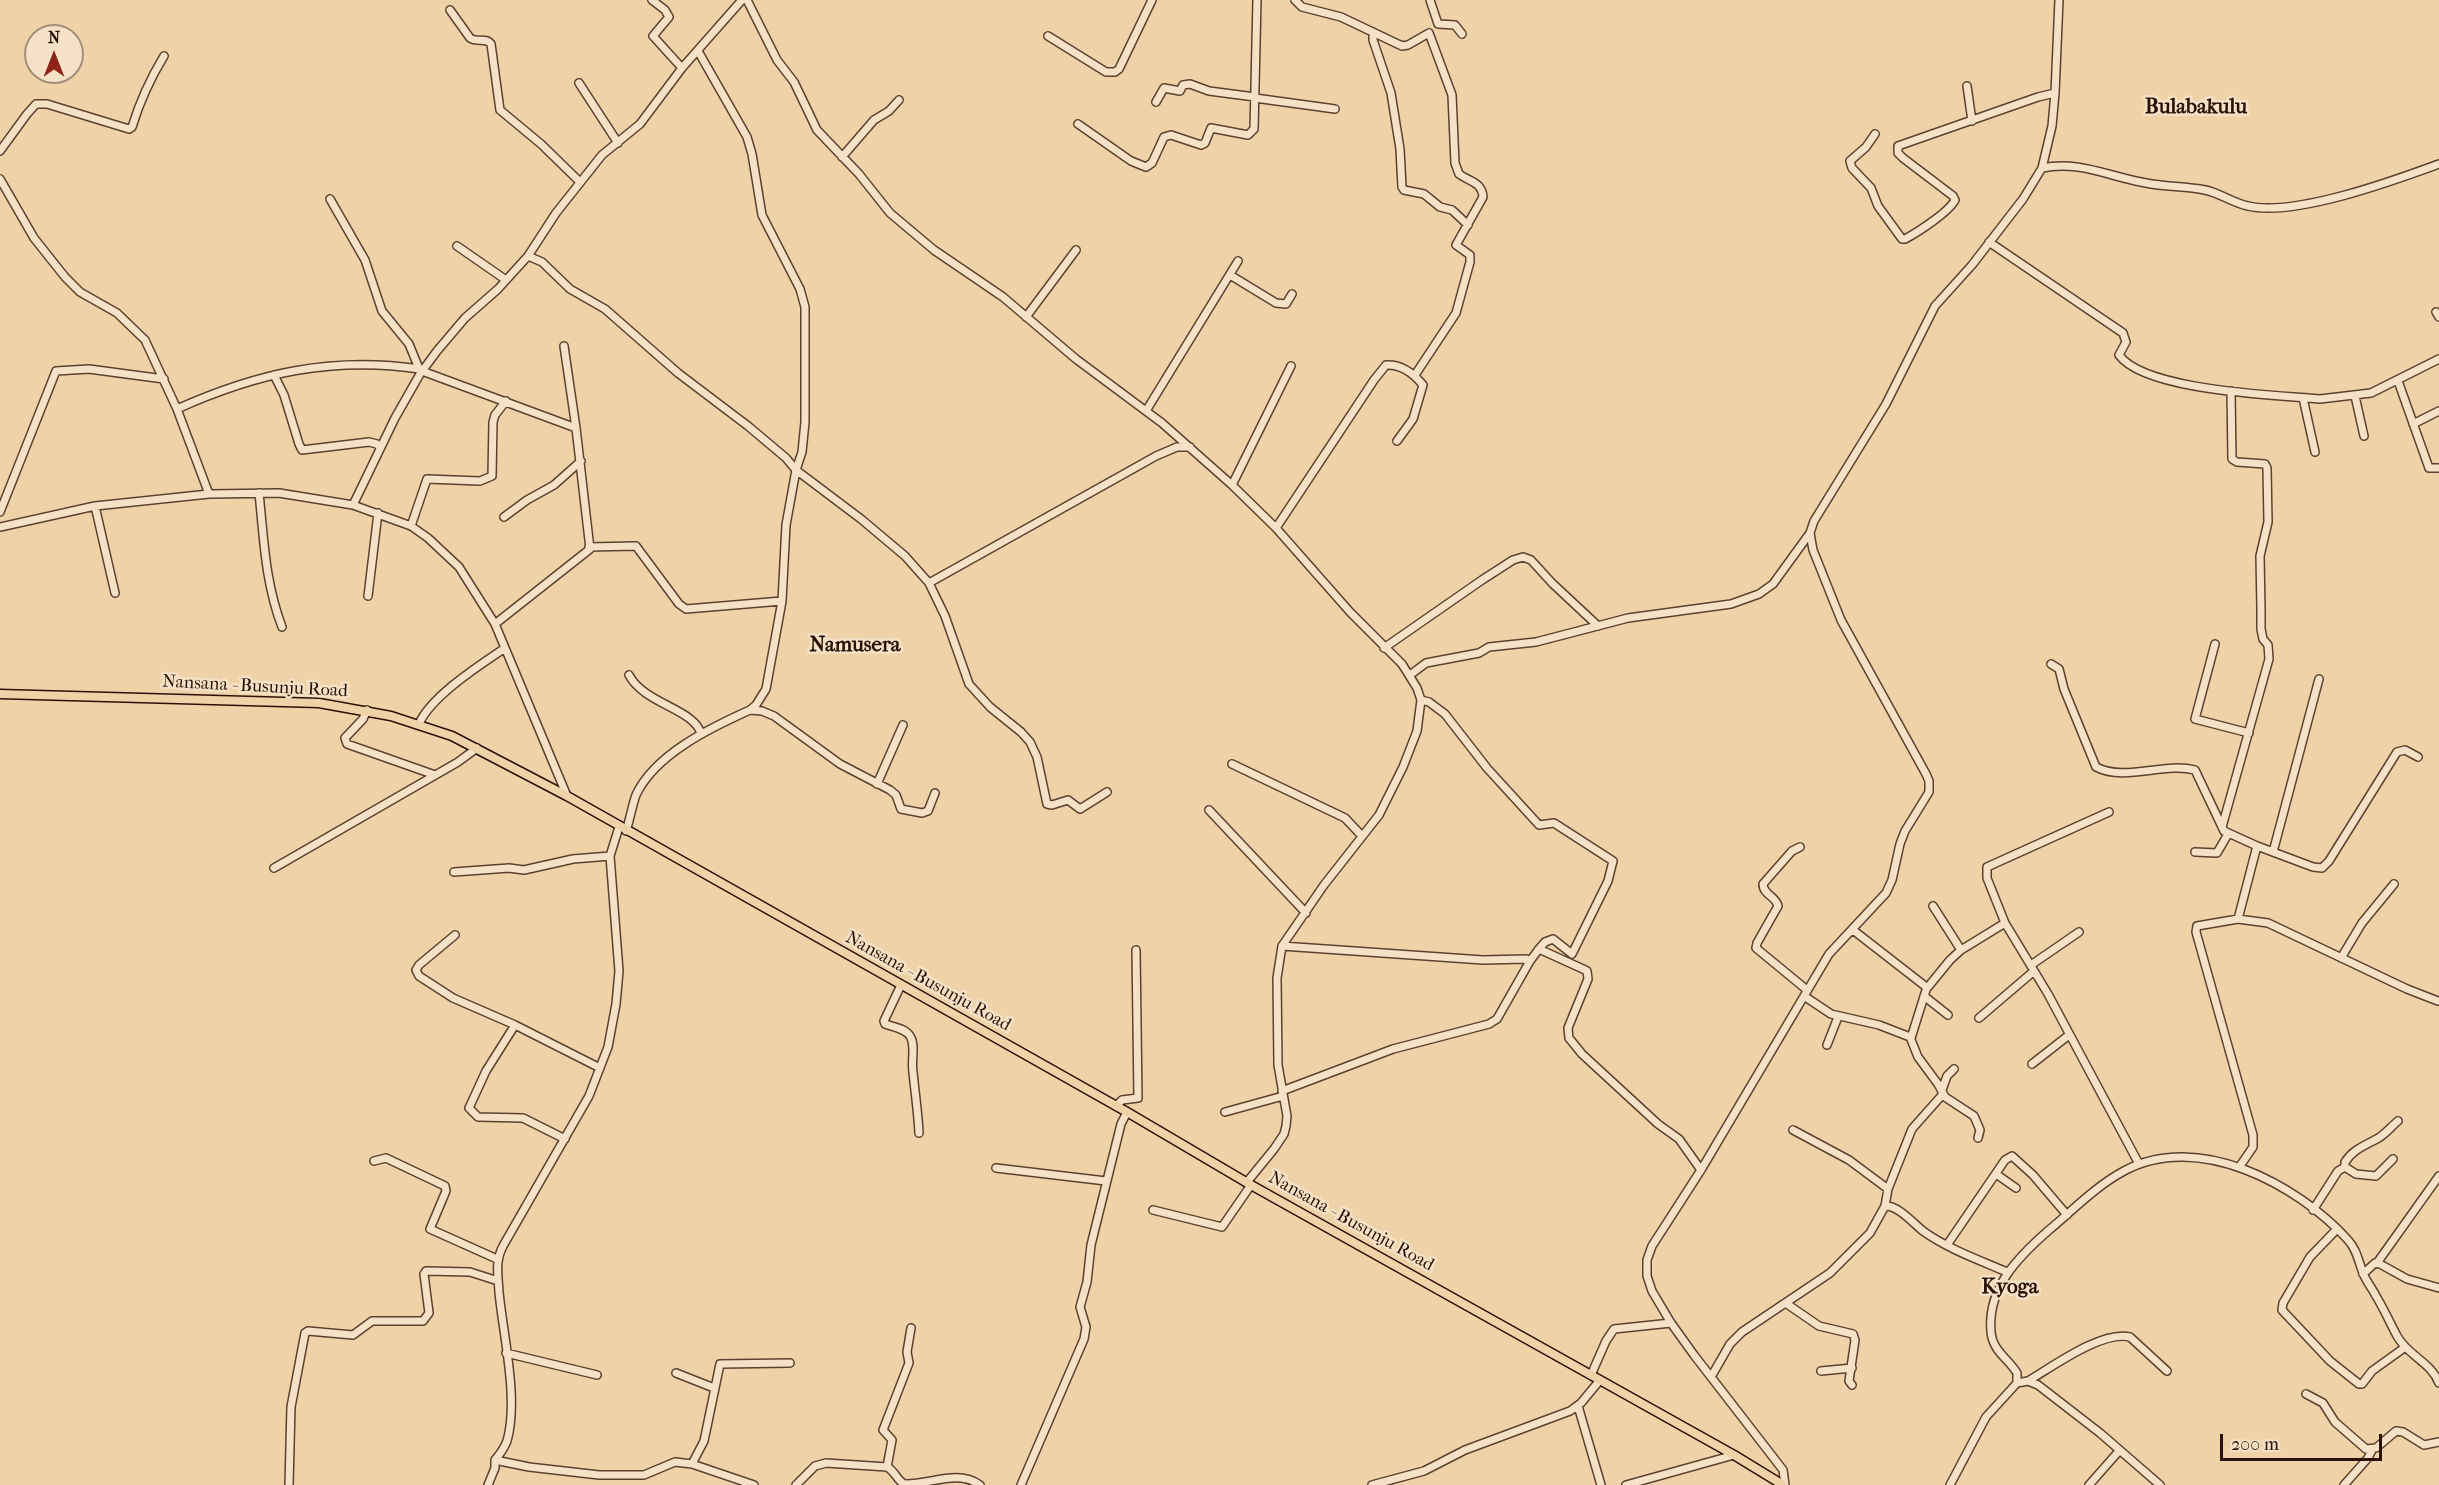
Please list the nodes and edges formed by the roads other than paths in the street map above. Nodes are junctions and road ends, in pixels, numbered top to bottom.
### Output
1 (652, 0) edge
2 (745, 0) edge
3 (1152, 0) edge
4 (1257, 0) edge
5 (1295, 0) edge
6 (1430, 0) edge
7 (2059, 0) edge
8 (450, 10) dead end
9 (1438, 24) junction
10 (1373, 32) junction
11 (1429, 33) junction
12 (1462, 34) dead end
13 (1048, 36) dead end
14 (698, 51) junction
15 (164, 56) dead end
16 (682, 68) junction
17 (579, 83) dead end
18 (1967, 86) dead end
19 (2055, 93) junction
20 (1255, 98) junction
21 (899, 100) dead end
22 (1156, 102) dead end
23 (1335, 110) dead end
24 (1972, 120) junction
25 (1078, 124) dead end
26 (1875, 134) dead end
27 (618, 143) junction
28 (0, 151) edge
29 (843, 157) junction
30 (2439, 164) edge
31 (2042, 168) junction
32 (0, 179) edge
33 (580, 182) junction
34 (330, 199) dead end
35 (1468, 225) junction
36 (1989, 243) junction
37 (457, 246) dead end
38 (1076, 250) dead end
39 (528, 256) junction
40 (1238, 261) dead end
41 (1230, 274) junction
42 (506, 280) junction
43 (1292, 294) dead end
44 (1026, 317) junction
45 (564, 346) dead end
46 (2439, 359) edge
47 (1291, 366) dead end
48 (420, 371) junction
49 (274, 375) junction
50 (1415, 375) junction
51 (164, 379) junction
52 (2398, 381) junction
53 (2231, 392) junction
54 (2355, 396) junction
55 (2303, 398) junction
56 (506, 401) junction
57 (177, 409) junction
58 (1146, 411) junction
59 (2439, 411) edge
60 (2413, 424) junction
61 (576, 428) junction
62 (2364, 436) dead end
63 (1396, 441) dead end
64 (1190, 447) junction
65 (380, 448) junction
66 (2315, 452) dead end
67 (581, 461) junction
68 (2439, 468) edge
69 (796, 470) junction
70 (1232, 485) junction
71 (259, 493) junction
72 (209, 494) junction
73 (353, 505) junction
74 (95, 506) junction
75 (0, 512) edge
76 (378, 513) junction
77 (504, 518) dead end
78 (411, 526) junction
79 (0, 527) edge
80 (1276, 528) junction
81 (1810, 533) junction
82 (589, 547) junction
83 (929, 583) junction
84 (115, 593) dead end
85 (368, 596) dead end
86 (782, 601) junction
87 (495, 624) junction
88 (1598, 626) junction
89 (282, 627) dead end
90 (2215, 644) dead end
91 (505, 648) junction
92 (1384, 648) junction
93 (2051, 664) dead end
94 (629, 675) dead end
95 (1410, 675) junction
96 (2319, 679) dead end
97 (0, 694) edge
98 (1420, 700) junction
99 (367, 710) junction
100 (750, 710) junction
101 (419, 724) junction
102 (903, 725) dead end
103 (2249, 733) junction
104 (701, 734) junction
105 (477, 747) junction
106 (2418, 757) dead end
107 (1232, 764) dead end
108 (435, 775) junction
109 (877, 784) junction
110 (1107, 792) dead end
111 (935, 793) dead end
112 (567, 796) junction
113 (1209, 810) dead end
114 (2109, 812) dead end
115 (2222, 827) junction
116 (623, 829) junction
117 (2228, 834) junction
118 (1362, 836) junction
119 (2257, 846) junction
120 (1800, 847) dead end
121 (2195, 852) dead end
122 (2273, 852) junction
123 (610, 856) junction
124 (274, 868) dead end
125 (454, 872) dead end
126 (2394, 884) dead end
127 (1933, 906) dead end
128 (1306, 913) junction
129 (2238, 919) junction
130 (2005, 923) junction
131 (1854, 930) junction
132 (2079, 932) dead end
133 (455, 935) dead end
134 (1282, 946) junction
135 (1136, 950) dead end
136 (1538, 950) junction
137 (1960, 950) junction
138 (2341, 958) junction
139 (1530, 961) junction
140 (2032, 968) junction
141 (902, 985) junction
142 (1927, 987) junction
143 (1805, 993) junction
144 (1924, 996) junction
145 (2438, 1001) edge
146 (1948, 1015) dead end
147 (1838, 1017) junction
148 (1979, 1018) dead end
149 (515, 1025) junction
150 (2069, 1035) junction
151 (1911, 1038) junction
152 (1827, 1045) dead end
153 (2032, 1064) dead end
154 (600, 1068) junction
155 (1954, 1069) dead end
156 (1943, 1092) junction
157 (1283, 1094) junction
158 (1116, 1106) junction
159 (1128, 1112) junction
160 (1225, 1112) dead end
161 (2398, 1121) dead end
162 (1793, 1130) dead end
163 (919, 1133) dead end
164 (1978, 1138) dead end
165 (565, 1139) junction
166 (2393, 1159) dead end
167 (374, 1161) dead end
168 (2139, 1164) junction
169 (2240, 1166) junction
170 (2345, 1167) junction
171 (996, 1168) dead end
172 (1701, 1170) junction
173 (1996, 1174) junction
174 (2439, 1176) edge
175 (1106, 1181) junction
176 (1249, 1183) junction
177 (2016, 1188) dead end
178 (1888, 1189) junction
179 (1885, 1206) junction
180 (1153, 1210) dead end
181 (2313, 1210) junction
182 (2067, 1215) junction
183 (2337, 1229) junction
184 (1947, 1245) junction
185 (497, 1259) junction
186 (2377, 1263) junction
187 (2007, 1272) junction
188 (2363, 1274) junction
189 (498, 1281) junction
190 (2438, 1286) edge
191 (1787, 1304) junction
192 (1671, 1323) junction
193 (911, 1328) dead end
194 (2404, 1348) junction
195 (506, 1353) junction
196 (790, 1363) dead end
197 (1852, 1368) junction
198 (1821, 1371) dead end
199 (2167, 1371) dead end
200 (676, 1373) dead end
201 (597, 1375) dead end
202 (1591, 1375) junction
203 (1712, 1377) junction
204 (1600, 1380) junction
205 (2028, 1381) junction
206 (2017, 1383) junction
207 (2439, 1383) edge
208 (1852, 1385) dead end
209 (714, 1388) junction
210 (2306, 1394) dead end
211 (1578, 1406) junction
212 (2439, 1442) edge
213 (2372, 1449) junction
214 (2119, 1451) junction
215 (1734, 1455) junction
216 (495, 1460) junction
217 (692, 1464) junction
218 (887, 1467) junction
219 (927, 1484) edge
220 (289, 1485) edge
221 (488, 1485) edge
222 (754, 1485) edge
223 (796, 1485) edge
224 (980, 1485) edge
225 (1021, 1485) edge
226 (1372, 1485) edge
227 (1601, 1485) edge
228 (1626, 1485) edge
229 (1784, 1485) edge
230 (1950, 1485) edge
231 (2089, 1485) edge
232 (2160, 1485) edge
233 (2344, 1485) edge

1 - 16 street
2 - 14 street
2 - 29 street
3 - 13 street
4 - 20 street
5 - 10 street
6 - 9 street
7 - 19 street
8 - 33 street
9 - 11 street
9 - 12 street
10 - 11 street
10 - 35 street
11 - 35 street
14 - 16 street
14 - 69 street
15 - 28 street
16 - 27 street
17 - 27 street
18 - 24 street
19 - 24 street
19 - 31 street
20 - 22 street
20 - 23 street
20 - 25 street
21 - 29 street
24 - 26 street
27 - 33 street
29 - 44 street
30 - 31 street
31 - 36 street
32 - 51 street
33 - 39 street
34 - 48 street
35 - 50 street
36 - 53 street
36 - 81 street
37 - 42 street
38 - 44 street
39 - 42 street
39 - 69 street
40 - 41 street
41 - 43 street
41 - 58 street
42 - 48 street
44 - 58 street
45 - 61 street
46 - 52 street
47 - 70 street
48 - 49 street
48 - 56 street
48 - 65 street
49 - 57 street
49 - 65 street
50 - 63 street
50 - 80 street
51 - 57 street
51 - 75 street
52 - 54 street
52 - 60 street
53 - 55 street
53 - 103 street
54 - 55 street
54 - 62 street
55 - 66 street
56 - 61 street
56 - 78 street
57 - 72 street
58 - 64 street
59 - 60 street
60 - 68 street
61 - 67 street
64 - 70 street
64 - 83 street
65 - 73 street
67 - 77 street
67 - 82 street
69 - 83 street
69 - 86 street
70 - 80 street
71 - 72 street
71 - 73 street
71 - 89 street
72 - 74 street
73 - 76 street
74 - 79 street
74 - 84 street
76 - 78 street
76 - 85 street
78 - 87 street
80 - 92 street
81 - 88 street
81 - 131 street
82 - 86 street
82 - 87 street
83 - 110 street
86 - 100 street
87 - 91 street
88 - 92 street
88 - 95 street
90 - 103 street
91 - 101 street
91 - 112 street
92 - 95 street
93 - 115 street
94 - 104 street
95 - 98 street
96 - 122 street
97 - 99 main road, Nansana - Busunju Road
98 - 118 street
98 - 136 street
99 - 101 main road, Nansana - Busunju Road
99 - 108 street
100 - 104 street
100 - 109 street
101 - 105 main road, Nansana - Busunju Road
102 - 109 street
103 - 115 street
104 - 116 street
105 - 108 street
105 - 112 main road, Nansana - Busunju Road
106 - 122 street
107 - 118 street
108 - 124 street
109 - 111 street
112 - 116 main road, Nansana - Busunju Road
113 - 128 street
114 - 130 street
115 - 117 street
116 - 123 street
116 - 141 main road, Nansana - Busunju Road
117 - 119 street
117 - 121 street
118 - 128 street
119 - 122 street
119 - 129 street
120 - 143 street
123 - 125 street
123 - 154 street
126 - 138 street
127 - 137 street
128 - 134 street
129 - 138 street
129 - 169 street
130 - 137 street
130 - 140 street
131 - 142 street
131 - 143 street
132 - 140 street
133 - 149 street
134 - 139 street
134 - 157 street
135 - 158 street
136 - 139 street
136 - 172 street
137 - 142 street
138 - 145 street
139 - 157 street
140 - 148 street
140 - 150 street
141 - 158 main road, Nansana - Busunju Road
141 - 163 street
142 - 144 street
143 - 147 street
143 - 172 street
144 - 146 street
144 - 151 street
147 - 151 street
147 - 152 street
149 - 154 street
149 - 165 street
150 - 153 street
150 - 168 street
151 - 156 street
154 - 165 street
155 - 156 street
156 - 164 street
156 - 178 street
157 - 160 street
157 - 176 street
158 - 159 main road, Nansana - Busunju Road
159 - 175 street
159 - 176 main road, Nansana - Busunju Road
161 - 170 street
162 - 178 street
165 - 185 street
166 - 170 street
167 - 185 street
168 - 169 street
168 - 182 street
169 - 181 street
170 - 181 street
171 - 175 street
172 - 192 street
173 - 177 street
173 - 182 street
173 - 184 street
174 - 186 street
175 - 225 street
176 - 180 street
176 - 202 main road, Nansana - Busunju Road
178 - 179 street
179 - 184 street
179 - 191 street
181 - 183 street
182 - 187 street
183 - 188 street
183 - 194 street
184 - 187 street
185 - 189 street
186 - 188 street
186 - 190 street
187 - 206 street
188 - 194 street
189 - 195 street
189 - 220 street
191 - 197 street
191 - 203 street
192 - 202 street
192 - 203 street
193 - 218 street
194 - 207 street
195 - 201 street
195 - 216 street
196 - 209 street
197 - 198 street
197 - 208 street
199 - 205 street
200 - 209 street
202 - 204 main road, Nansana - Busunju Road
203 - 229 street
204 - 211 street
204 - 215 main road, Nansana - Busunju Road
205 - 206 street
205 - 214 street
206 - 230 street
209 - 217 street
210 - 213 street
211 - 226 street
211 - 227 street
212 - 213 street
213 - 233 street
214 - 231 street
214 - 232 street
215 - 228 street
215 - 229 main road, Nansana - Busunju Road
216 - 217 street
216 - 221 street
217 - 222 street
218 - 219 street
218 - 223 street
219 - 224 street

